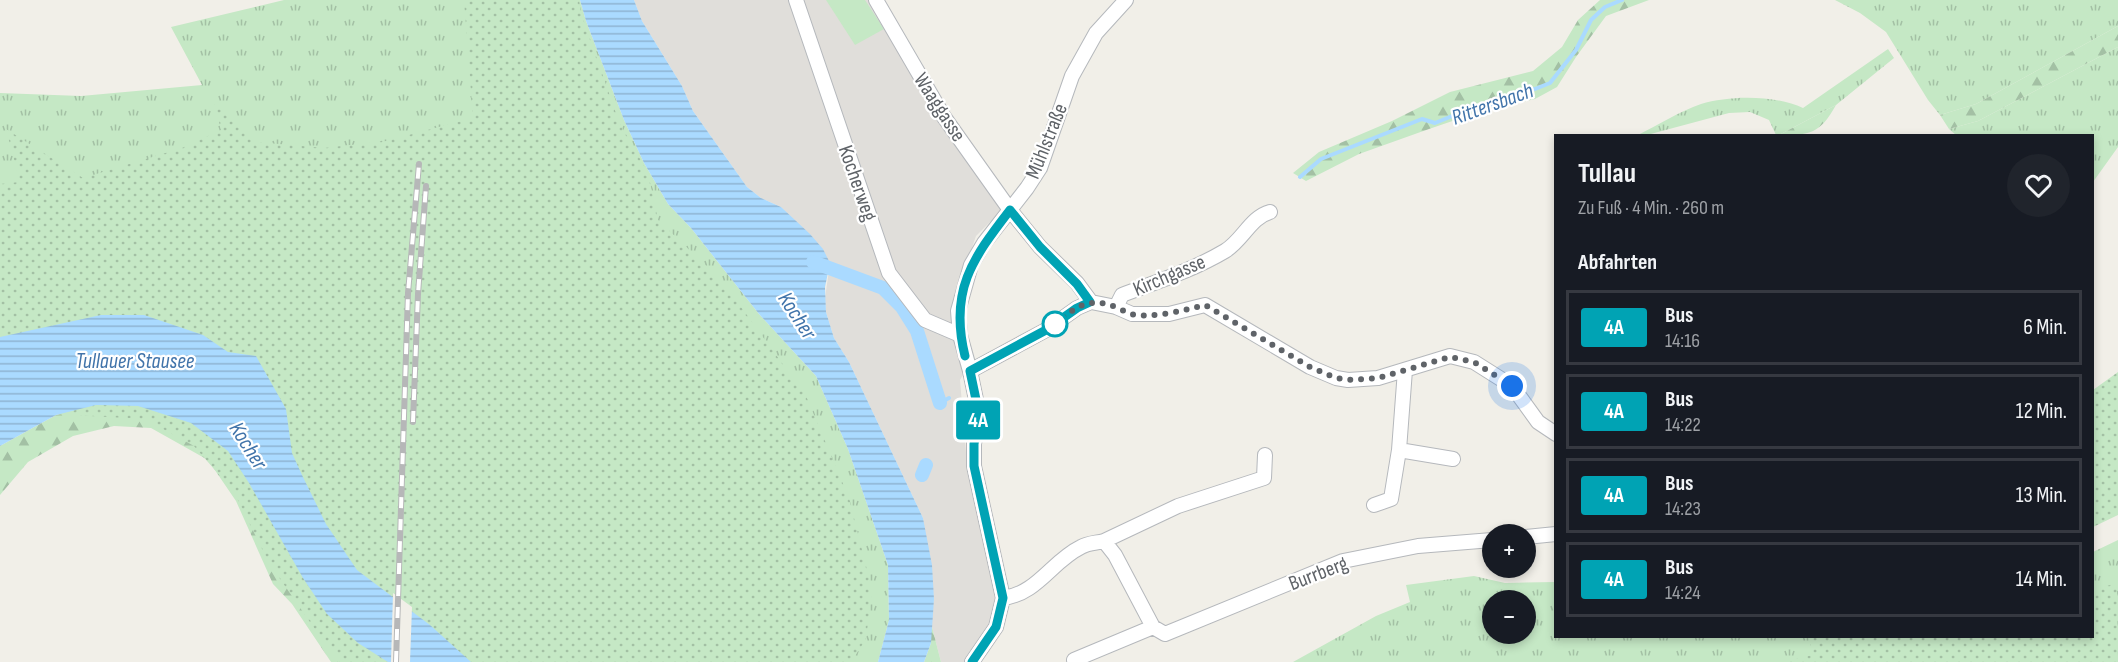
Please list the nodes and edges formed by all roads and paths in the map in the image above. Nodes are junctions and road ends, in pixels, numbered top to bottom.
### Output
1 (796, 0) edge
2 (876, 0) edge
3 (1126, 0) edge
4 (1010, 210) junction
5 (1270, 212) dead end
6 (1090, 302) junction
7 (1116, 307) junction
8 (960, 335) junction
9 (1405, 370) junction
10 (970, 371) junction
11 (1554, 433) edge
12 (1399, 450) junction
13 (1265, 455) dead end
14 (1453, 459) dead end
15 (1374, 505) dead end
16 (1554, 534) edge
17 (1536, 536) edge
18 (1104, 541) junction
19 (1482, 541) edge
20 (1003, 598) junction
21 (1153, 627) junction
22 (1074, 660) dead end
23 (972, 662) edge

1 - 8 street, Kocherweg
2 - 4 street, Waaggasse
3 - 4 street, Mühlstraße
4 - 6 street, Waaggasse
4 - 8 street, Mühlstraße
5 - 7 street, Kirchgasse
6 - 7 street, Kirchgasse
6 - 10 street
7 - 9 street
8 - 10 street, Mühlstraße
9 - 11 street
9 - 12 street
10 - 20 street, Mühlstraße
12 - 14 street
12 - 15 street
13 - 18 street
16 - 17 street
18 - 20 street
18 - 21 street
19 - 21 street, Burrberg
20 - 23 street, Mühlstraße
21 - 22 street, Burrberg

